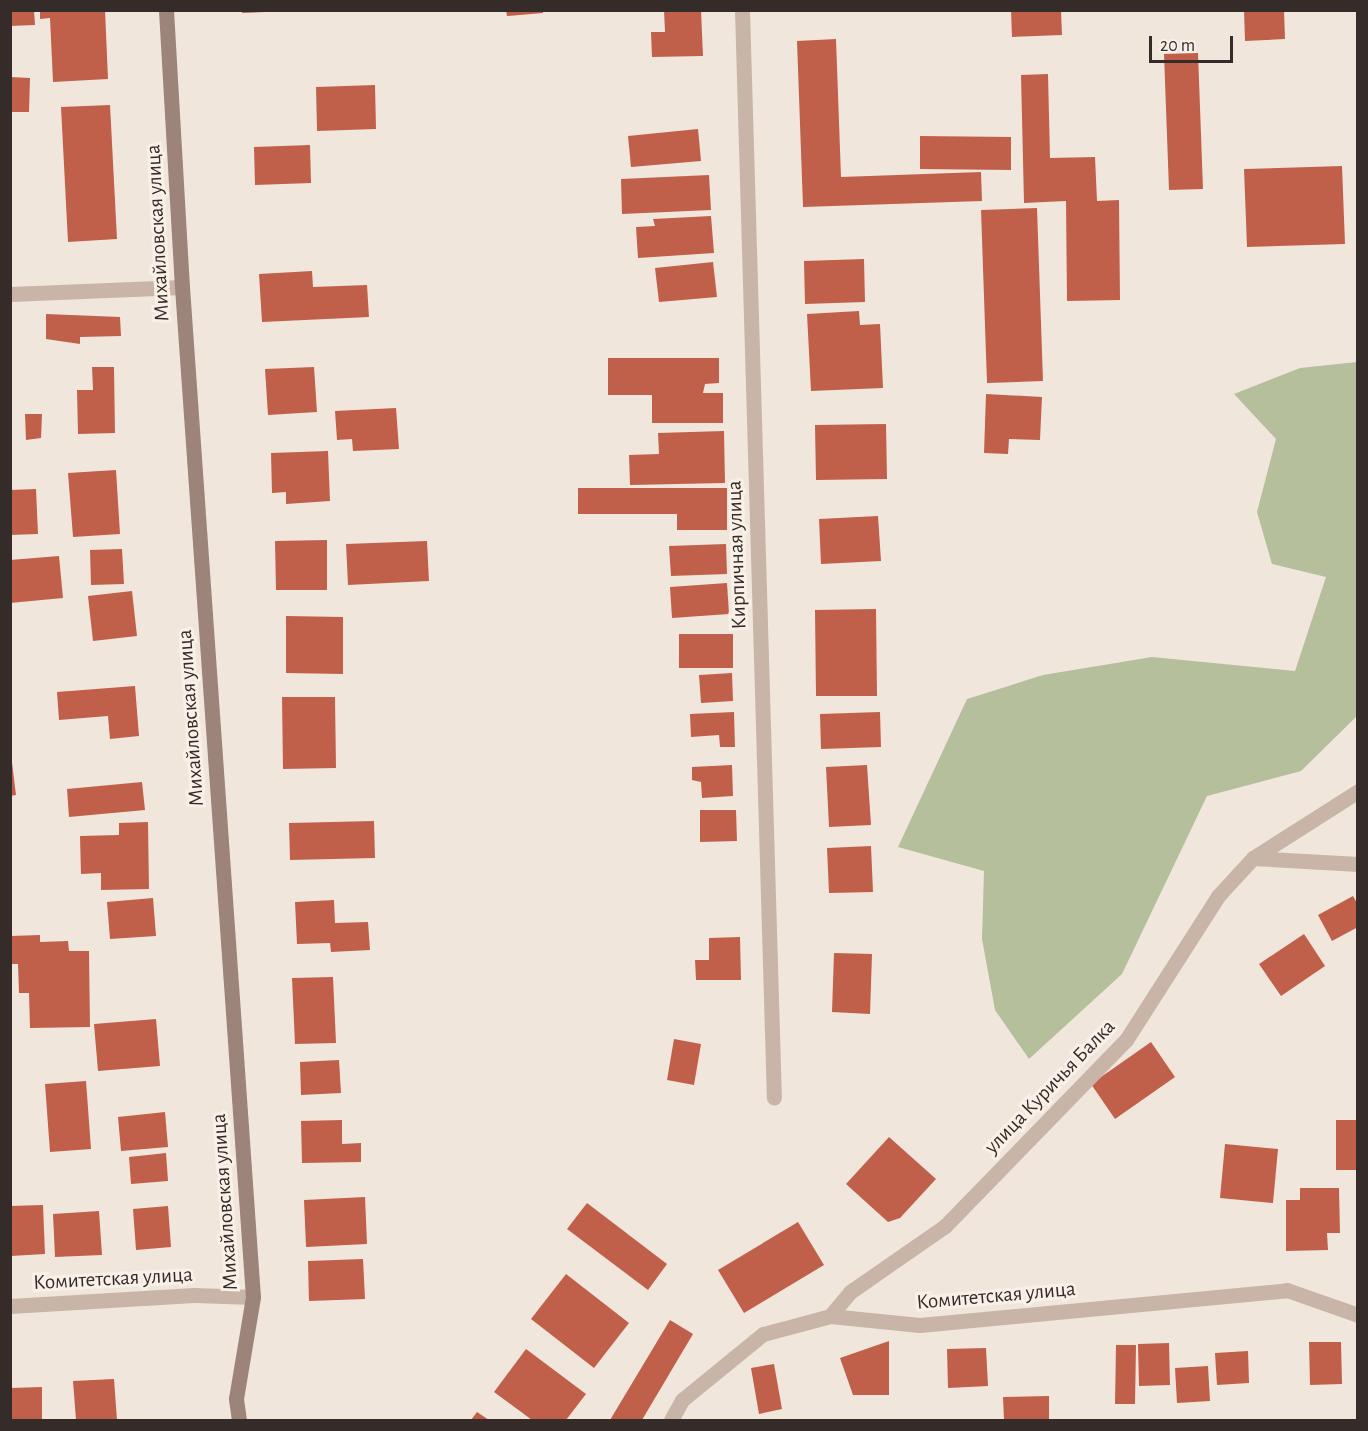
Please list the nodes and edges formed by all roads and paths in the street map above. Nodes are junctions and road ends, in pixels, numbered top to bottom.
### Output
1 (166, 10) edge
2 (742, 10) edge
3 (182, 287) junction
4 (10, 294) edge
5 (1358, 791) edge
6 (1253, 858) junction
7 (1358, 864) edge
8 (774, 1098) dead end
9 (253, 1296) junction
10 (10, 1306) edge
11 (1358, 1315) edge
12 (830, 1316) junction
13 (239, 1420) edge
14 (671, 1420) edge

1 - 3 main road, Михайловская улица
2 - 8 street, Кирпичная улица
3 - 4 street
3 - 9 main road, Михайловская улица
5 - 6 street, улица Куричья Балка
6 - 7 street
6 - 12 street, улица Куричья Балка
9 - 10 street, Комитетская улица
9 - 13 main road, Михайловская улица
11 - 12 street, Комитетская улица
12 - 14 street, Комитетская улица

